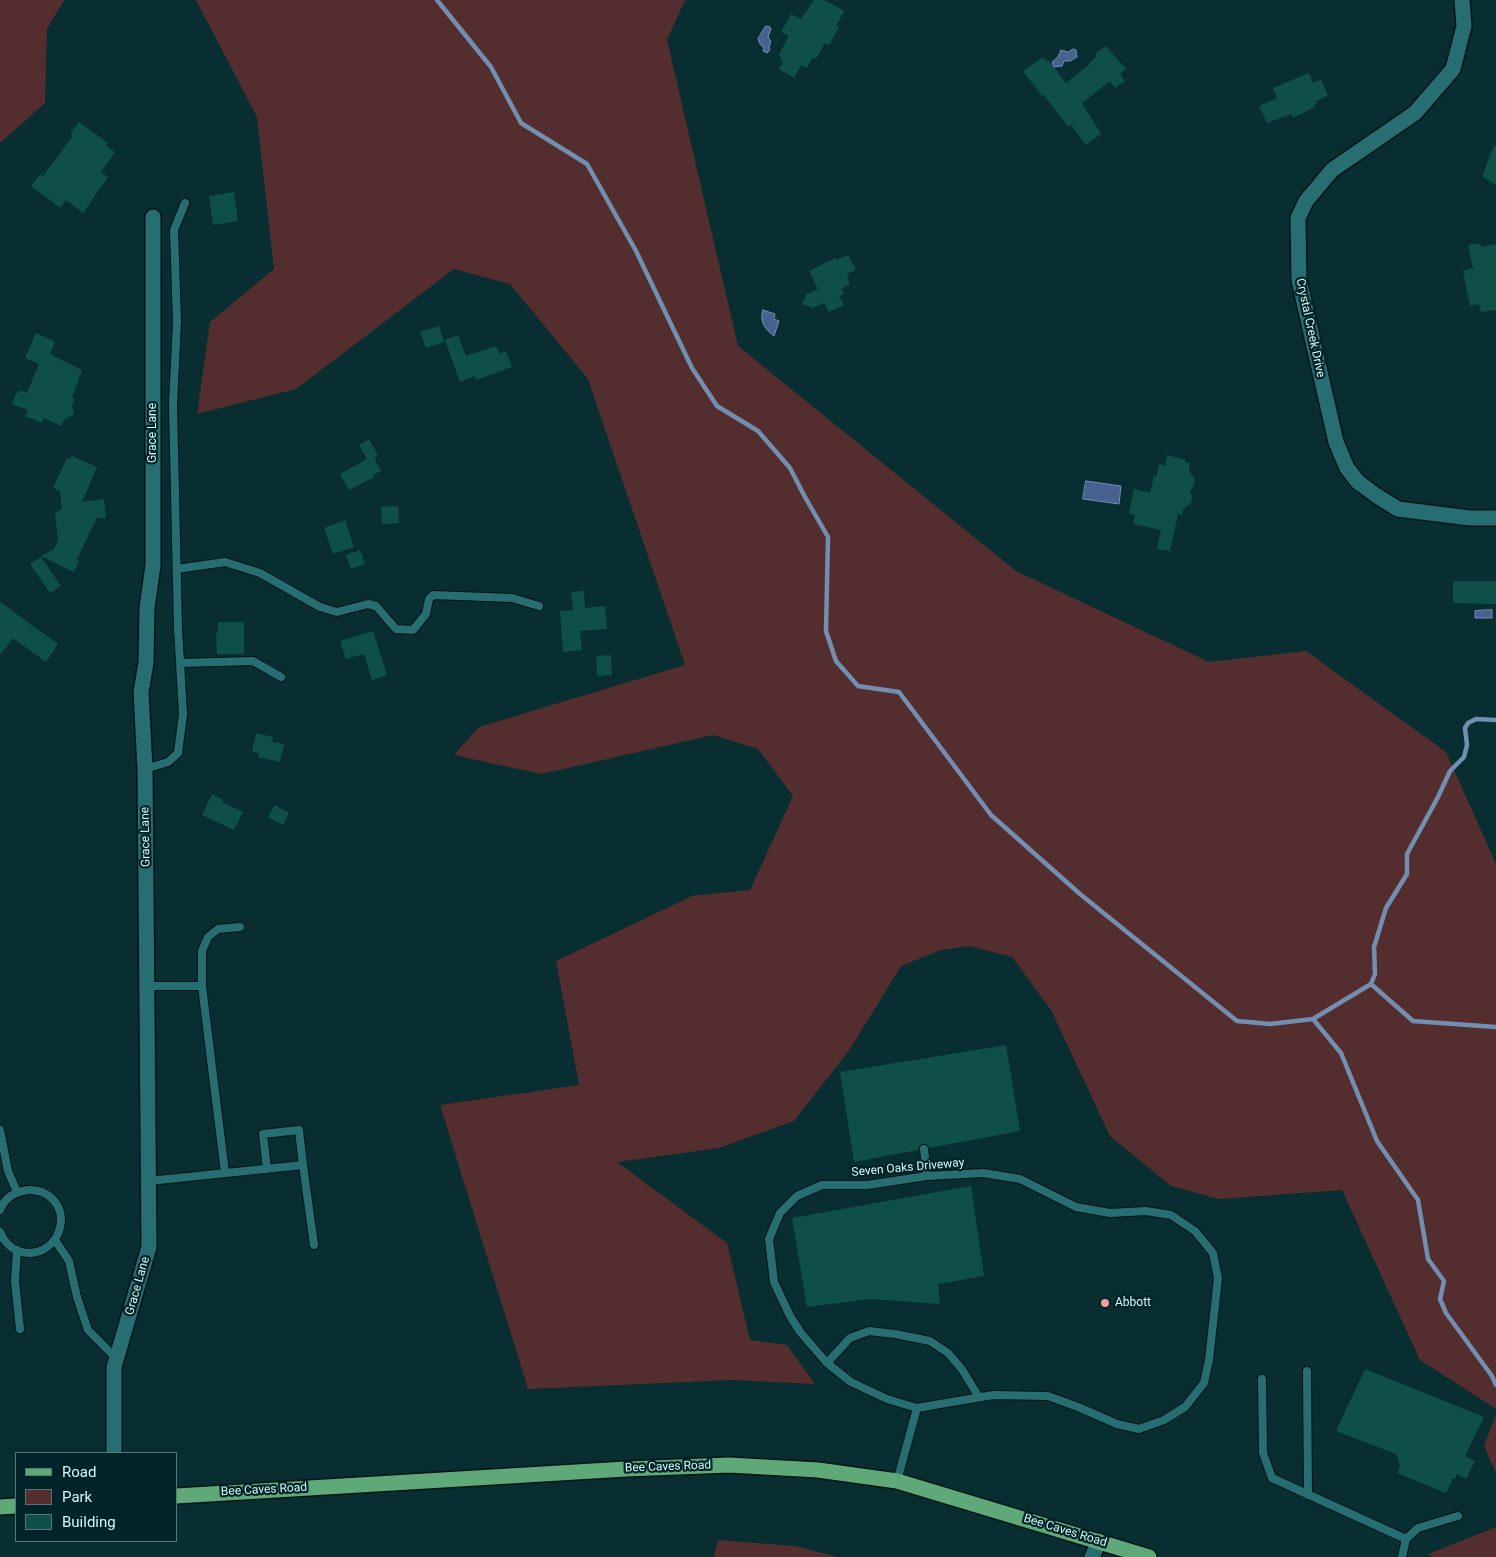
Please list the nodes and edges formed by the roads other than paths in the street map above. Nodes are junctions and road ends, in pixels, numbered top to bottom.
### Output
1 (1462, 0) edge
2 (186, 203) dead end
3 (153, 217) dead end
4 (1496, 518) edge
5 (178, 569) junction
6 (538, 606) dead end
7 (180, 663) junction
8 (281, 677) dead end
9 (145, 770) junction
10 (240, 928) dead end
11 (147, 986) junction
12 (202, 986) junction
13 (0, 1130) edge
14 (924, 1149) dead end
15 (303, 1165) junction
16 (267, 1169) junction
17 (225, 1173) junction
18 (928, 1176) junction
19 (149, 1181) junction
20 (17, 1192) junction
21 (0, 1210) edge
22 (0, 1232) edge
23 (54, 1240) junction
24 (314, 1245) dead end
25 (17, 1250) junction
26 (20, 1329) dead end
27 (117, 1359) junction
28 (827, 1363) junction
29 (1307, 1372) dead end
30 (1262, 1379) dead end
31 (979, 1397) junction
32 (917, 1408) junction
33 (114, 1452) edge
34 (897, 1481) junction
35 (1308, 1495) junction
36 (178, 1496) edge
37 (15, 1506) edge
38 (0, 1507) edge
39 (1458, 1516) dead end
40 (1406, 1539) junction
41 (1099, 1541) junction
42 (1092, 1557) edge
43 (1149, 1557) edge
44 (1402, 1557) edge

1 - 4 street, Crystal Creek Drive
2 - 5 lane
3 - 9 street, Grace Lane
5 - 6 lane
5 - 7 lane
7 - 8 lane
7 - 9 lane
9 - 11 street, Grace Lane
10 - 12 lane
11 - 12 lane
11 - 19 street, Grace Lane
12 - 17 lane
13 - 20 lane
14 - 18 lane
15 - 16 lane
15 - 16 lane
15 - 24 lane
16 - 17 lane
17 - 19 lane
18 - 28 lane, Seven Oaks Driveway
18 - 31 lane, Seven Oaks Driveway
19 - 27 street, Grace Lane
20 - 21 lane
20 - 23 lane
22 - 25 lane
23 - 25 lane
23 - 27 lane
25 - 26 lane
27 - 33 street, Grace Lane
28 - 31 lane
28 - 32 lane, Seven Oaks Driveway
29 - 35 lane
30 - 35 lane
31 - 32 lane, Seven Oaks Driveway
32 - 34 lane
34 - 36 main road, Bee Caves Road
34 - 41 main road, Bee Caves Road
35 - 40 lane
37 - 38 main road
39 - 40 lane
40 - 44 lane
41 - 42 street
41 - 43 main road, Bee Caves Road

